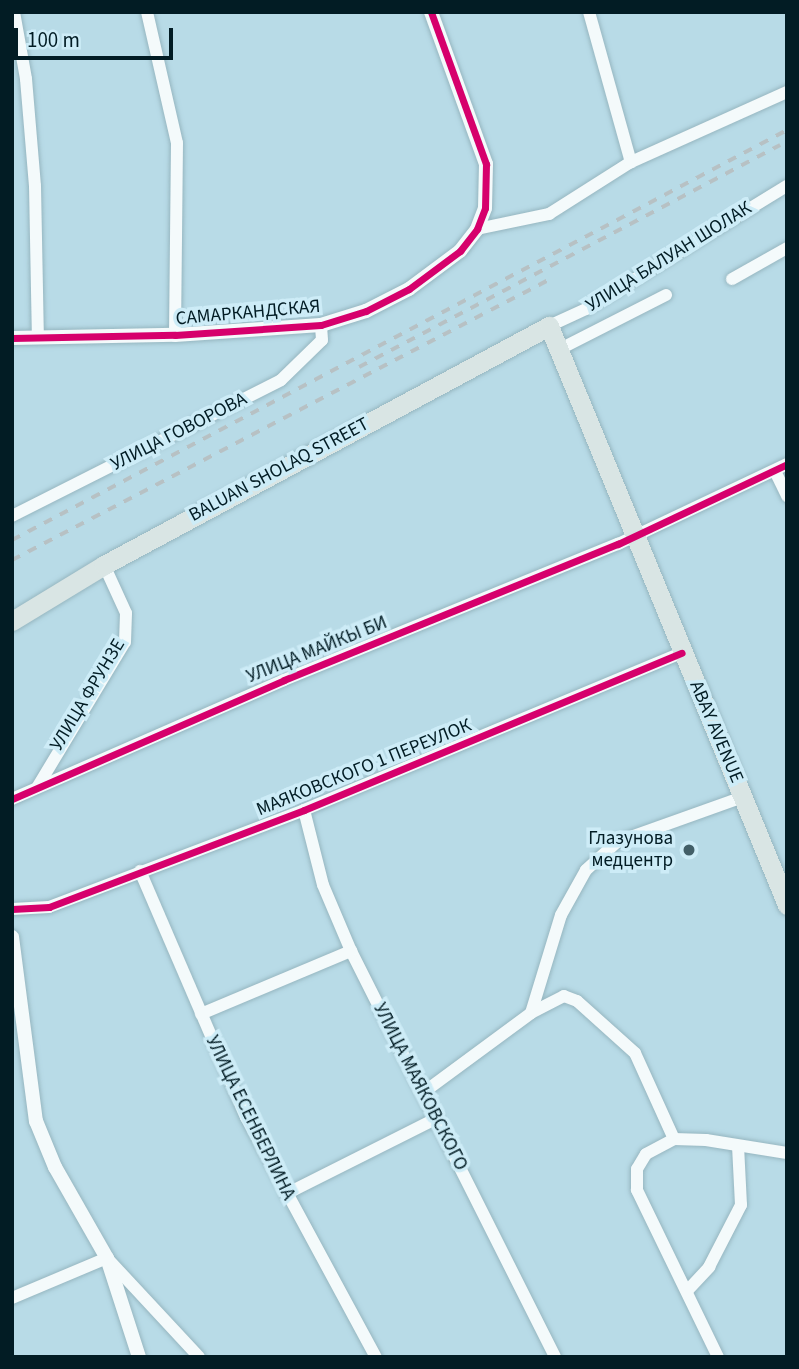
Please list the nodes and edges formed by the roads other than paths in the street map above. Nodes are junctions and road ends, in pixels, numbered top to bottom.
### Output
1 (14, 12) edge
2 (147, 12) edge
3 (431, 12) edge
4 (589, 12) edge
5 (787, 92) edge
6 (631, 162) junction
7 (787, 186) edge
8 (477, 229) junction
9 (787, 248) edge
10 (733, 279) dead end
11 (666, 295) dead end
12 (321, 325) junction
13 (549, 326) junction
14 (175, 335) junction
15 (38, 337) junction
16 (12, 338) edge
17 (560, 349) junction
18 (787, 464) edge
19 (775, 471) junction
20 (787, 496) edge
21 (12, 516) edge
22 (636, 536) junction
23 (104, 565) junction
24 (12, 621) edge
25 (682, 653) junction
26 (38, 786) junction
27 (743, 797) junction
28 (12, 799) edge
29 (303, 810) junction
30 (140, 871) junction
31 (787, 905) edge
32 (12, 909) edge
33 (12, 937) edge
34 (351, 951) junction
35 (530, 1013) junction
36 (201, 1014) junction
37 (17, 1015) edge
38 (424, 1092) junction
39 (436, 1118) junction
40 (674, 1139) junction
41 (738, 1146) junction
42 (787, 1153) edge
43 (286, 1194) junction
44 (107, 1258) junction
45 (687, 1291) junction
46 (12, 1298) edge
47 (139, 1357) edge
48 (198, 1357) edge
49 (376, 1357) edge
50 (555, 1357) edge
51 (718, 1357) edge

1 - 15 street
2 - 14 street
3 - 8 street, САМАРКАНДСКАЯ
4 - 6 street
5 - 6 street
6 - 8 street
7 - 13 street, УЛИЦА БАЛУАН ШОЛАК
8 - 12 street, САМАРКАНДСКАЯ
9 - 10 street
11 - 17 street
12 - 14 street, САМАРКАНДСКАЯ
12 - 21 street, УЛИЦА ГОВОРОВА
13 - 17 main road, ABAY AVENUE
13 - 23 main road, BALUAN SHOLAQ STREET
14 - 15 street, САМАРКАНДСКАЯ
15 - 16 street, САМАРКАНДСКАЯ
17 - 22 main road, ABAY AVENUE
18 - 19 street, УЛИЦА МАЙКЫ БИ
19 - 20 street
19 - 22 street, УЛИЦА МАЙКЫ БИ
22 - 25 main road, ABAY AVENUE
22 - 26 street, УЛИЦА МАЙКЫ БИ
23 - 24 main road, BALUAN SHOLAQ STREET
23 - 26 street, УЛИЦА ФРУНЗЕ
25 - 27 main road, ABAY AVENUE
25 - 29 street, МАЯКОВСКОГО 1 ПЕРЕУЛОК
26 - 28 street, УЛИЦА МАЙКЫ БИ
27 - 31 main road, ABAY AVENUE
27 - 35 street
29 - 30 street, МАЯКОВСКОГО 1 ПЕРЕУЛОК
29 - 34 street, УЛИЦА МАЯКОВСКОГО
30 - 32 street, МАЯКОВСКОГО 1 ПЕРЕУЛОК
30 - 36 street, УЛИЦА ЕСЕНБЕРЛИНА
33 - 37 street
34 - 36 street
34 - 38 street, УЛИЦА МАЯКОВСКОГО
35 - 38 street
35 - 40 street
36 - 43 street, УЛИЦА ЕСЕНБЕРЛИНА
37 - 44 street
38 - 39 street, УЛИЦА МАЯКОВСКОГО
39 - 43 street
39 - 50 street, УЛИЦА МАЯКОВСКОГО
40 - 41 street
40 - 45 street
41 - 42 street
41 - 45 street
43 - 49 street, УЛИЦА ЕСЕНБЕРЛИНА
44 - 46 street
44 - 47 street
44 - 48 street
45 - 51 street

